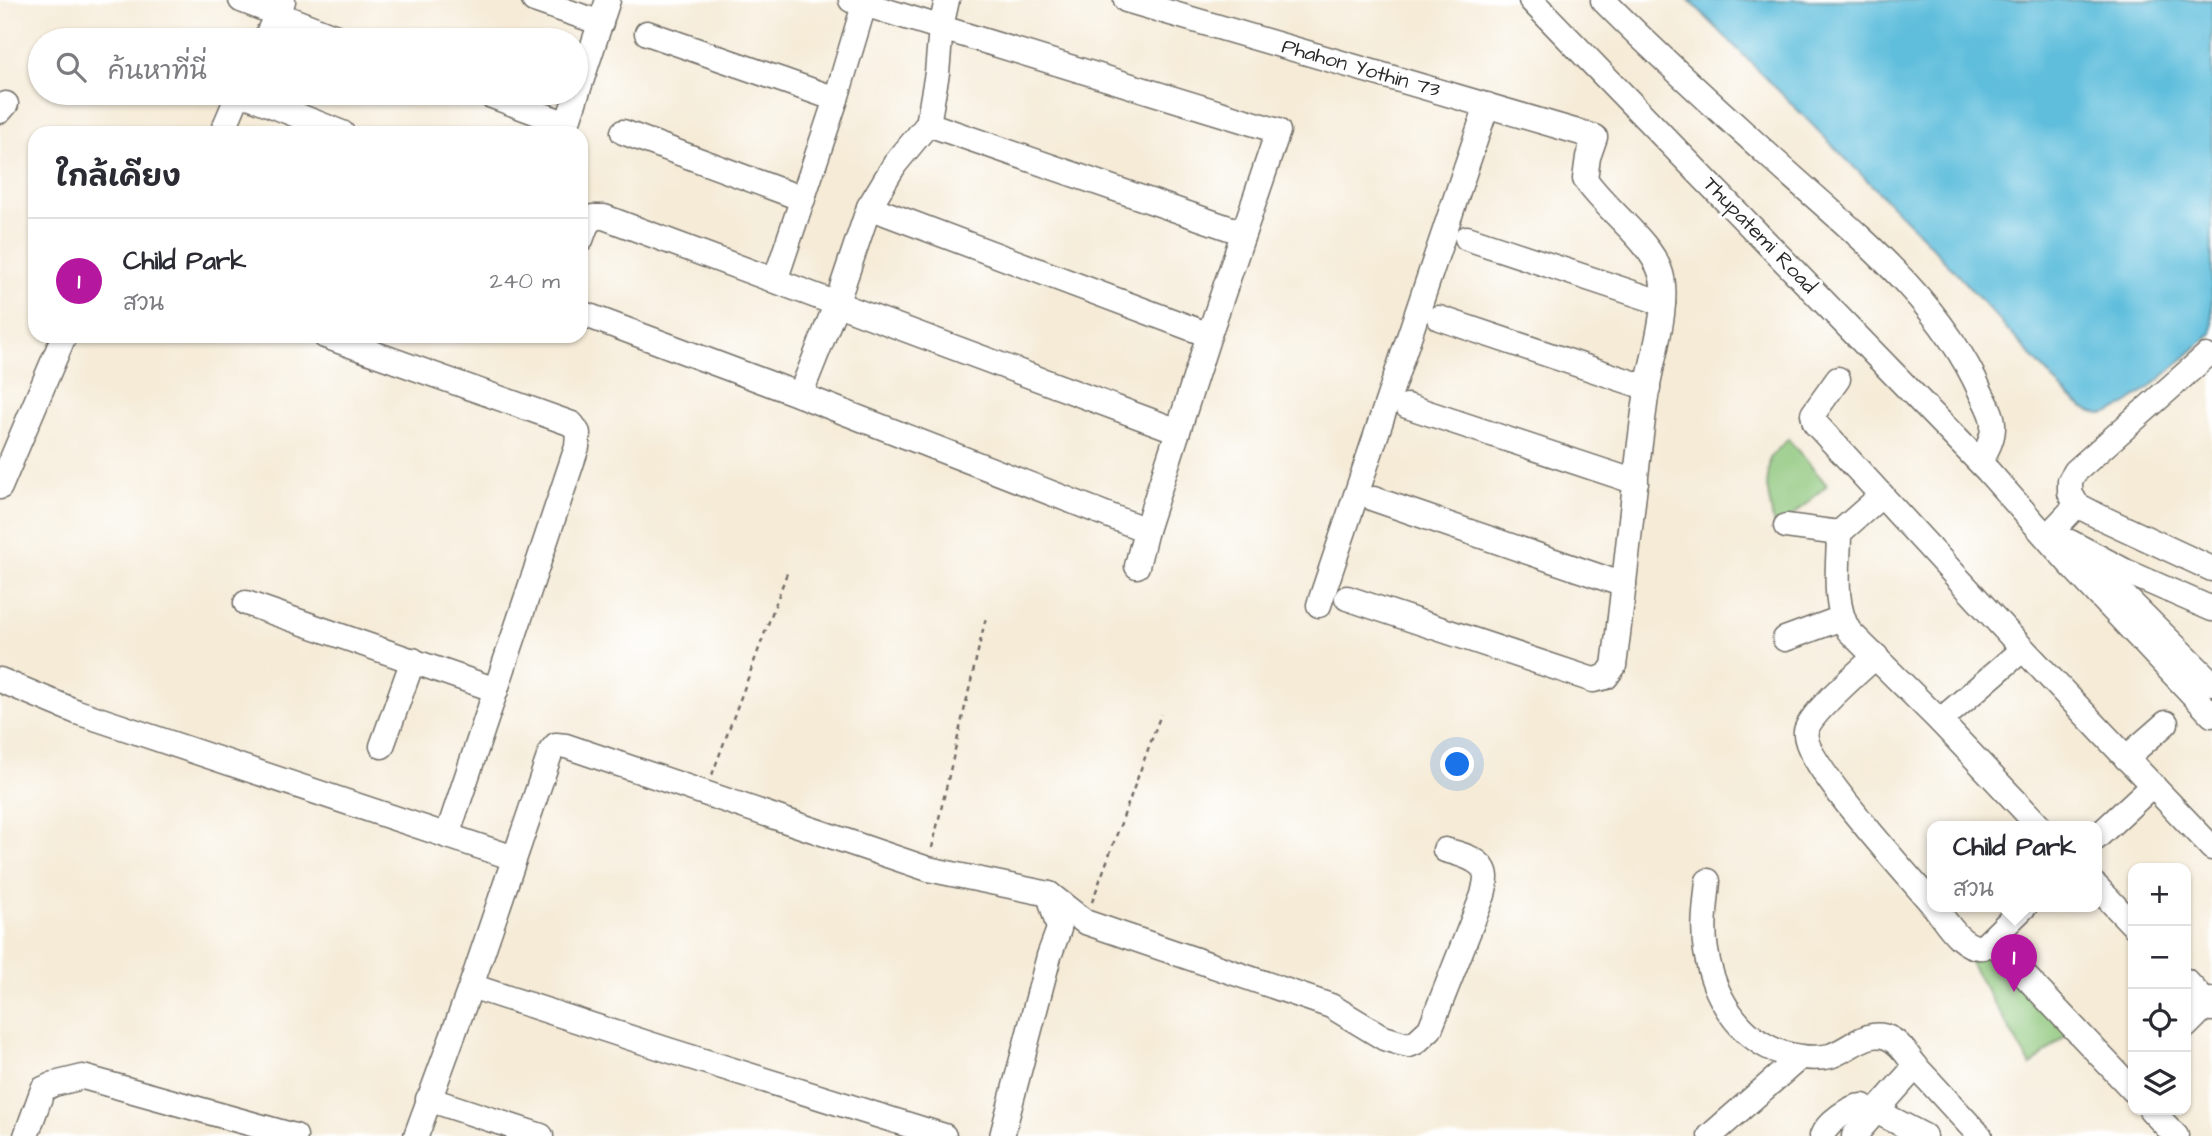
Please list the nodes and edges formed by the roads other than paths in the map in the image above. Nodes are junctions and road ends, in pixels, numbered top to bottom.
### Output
1 (241, 0) edge
2 (534, 0) edge
3 (947, 0) edge
4 (1126, 0) edge
5 (1531, 0) edge
6 (1603, 0) edge
7 (857, 2) edge
8 (280, 8) edge
9 (605, 11) edge
10 (941, 27) junction
11 (270, 28) edge
12 (320, 28) edge
13 (647, 33) dead end
14 (588, 62) edge
15 (836, 99) junction
16 (235, 105) edge
17 (271, 105) edge
18 (511, 105) edge
19 (574, 105) edge
20 (1487, 105) junction
21 (928, 124) junction
22 (225, 126) edge
23 (324, 126) edge
24 (559, 126) edge
25 (567, 126) edge
26 (623, 132) dead end
27 (803, 199) junction
28 (869, 207) junction
29 (588, 223) edge
30 (1243, 233) junction
31 (1466, 238) dead end
32 (775, 281) junction
33 (1663, 303) junction
34 (836, 305) junction
35 (588, 316) edge
36 (1439, 318) dead end
37 (1209, 335) junction
38 (61, 343) edge
39 (345, 343) edge
40 (2206, 356) dead end
41 (1838, 379) dead end
42 (1647, 388) junction
43 (800, 395) junction
44 (1407, 406) dead end
45 (1178, 431) junction
46 (1984, 466) junction
47 (1636, 482) junction
48 (0, 487) edge
49 (1882, 495) junction
50 (1374, 499) dead end
51 (2077, 505) junction
52 (1786, 526) dead end
53 (1146, 530) junction
54 (1839, 533) junction
55 (2063, 534) junction
56 (1137, 566) dead end
57 (2212, 569) edge
58 (1624, 585) junction
59 (1347, 597) dead end
60 (246, 603) dead end
61 (1319, 605) dead end
62 (2212, 609) edge
63 (1842, 618) junction
64 (1785, 639) dead end
65 (2024, 649) junction
66 (1876, 656) junction
67 (413, 660) junction
68 (0, 680) edge
69 (2212, 684) edge
70 (496, 690) junction
71 (2212, 715) edge
72 (1940, 722) junction
73 (2166, 723) dead end
74 (382, 746) dead end
75 (2126, 758) junction
76 (2153, 785) junction
77 (2034, 821) edge
78 (2102, 832) edge
79 (447, 836) junction
80 (2212, 848) edge
81 (1445, 850) dead end
82 (514, 858) junction
83 (1708, 881) dead end
84 (2102, 892) edge
85 (1049, 894) junction
86 (1927, 898) edge
87 (1939, 912) edge
88 (2019, 912) edge
89 (2128, 920) edge
90 (1991, 940) junction
91 (471, 986) junction
92 (2191, 986) edge
93 (2211, 1005) edge
94 (2191, 1022) edge
95 (1799, 1058) junction
96 (1916, 1066) junction
97 (2128, 1081) edge
98 (428, 1099) junction
99 (1875, 1113) junction
100 (2156, 1115) edge
101 (26, 1136) edge
102 (295, 1136) edge
103 (416, 1136) edge
104 (541, 1136) edge
105 (944, 1136) edge
106 (1002, 1136) edge
107 (1710, 1136) edge
108 (1822, 1136) edge
109 (1854, 1136) edge
110 (1924, 1136) edge
111 (1980, 1136) edge
112 (2176, 1136) edge

1 - 8 street
2 - 9 street
3 - 10 street
4 - 20 street, Phahon Yothin 73
5 - 46 street, Thupatemi Road
6 - 46 street
7 - 10 street
7 - 15 street
8 - 11 street
8 - 12 street
9 - 14 street
10 - 21 street
10 - 30 street
13 - 15 street
15 - 27 street
16 - 22 street
17 - 23 street
18 - 24 street
19 - 25 street
20 - 33 street, Phahon Yothin 73
20 - 61 street
21 - 28 street
21 - 30 street
26 - 27 street
27 - 32 street
28 - 34 street
28 - 37 street
29 - 32 street
30 - 37 street
31 - 33 street
32 - 34 street
33 - 42 street
34 - 43 street
34 - 45 street
35 - 43 street
36 - 42 street
37 - 45 street
38 - 48 street
39 - 70 street
40 - 51 street
41 - 49 street
42 - 47 street
43 - 53 street
44 - 47 street
45 - 53 street
46 - 55 street, Thupatemi Road
46 - 71 street, Thupatemi Road
47 - 58 street
49 - 54 street
49 - 65 street
50 - 58 street
51 - 55 street
51 - 57 street
52 - 54 street
53 - 56 street
54 - 63 street
55 - 62 street
55 - 69 street, Thupatemi Road
58 - 59 street
60 - 67 street
63 - 64 street
63 - 66 street
65 - 72 street
65 - 75 street
66 - 72 street
66 - 86 street
67 - 70 street
67 - 74 street
68 - 79 street
70 - 79 street
72 - 77 street
73 - 75 street
75 - 76 street
76 - 78 street
76 - 80 street
79 - 82 street
81 - 85 street
82 - 85 street
82 - 91 street
83 - 95 street
84 - 89 street
85 - 106 street
87 - 90 street
88 - 90 street
90 - 97 street
91 - 98 street
91 - 105 street
92 - 93 street
93 - 94 street
95 - 96 street
95 - 107 street
96 - 99 street
96 - 111 street
98 - 103 street
98 - 104 street
99 - 108 street
99 - 109 street
99 - 110 street
100 - 112 street
101 - 102 street

